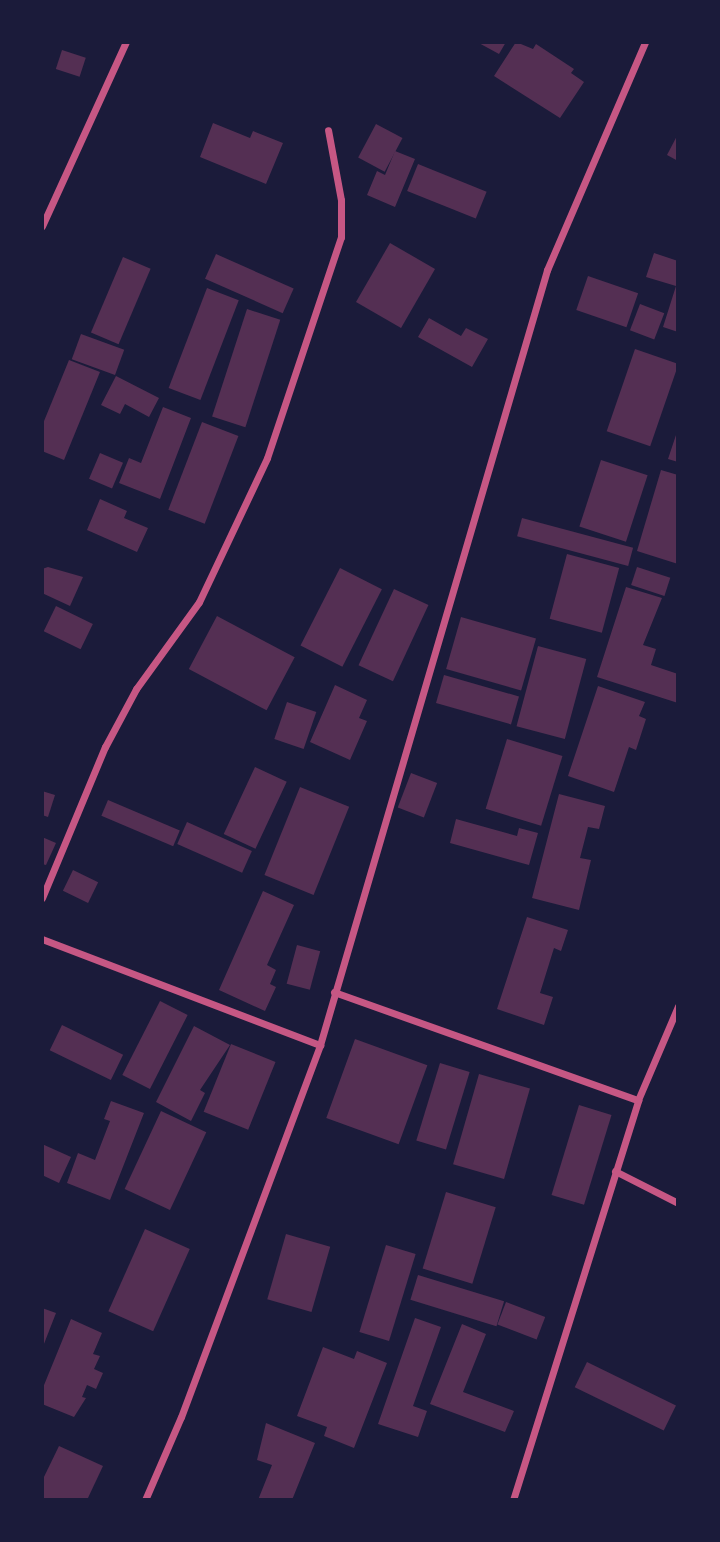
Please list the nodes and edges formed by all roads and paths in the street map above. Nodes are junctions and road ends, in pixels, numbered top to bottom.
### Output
1 (126, 42) edge
2 (645, 42) edge
3 (328, 130) dead end
4 (42, 226) edge
5 (42, 898) edge
6 (42, 939) edge
7 (334, 992) junction
8 (678, 1006) edge
9 (320, 1045) junction
10 (638, 1100) junction
11 (615, 1171) junction
12 (678, 1203) edge
13 (145, 1500) edge
14 (513, 1500) edge

1 - 4 street
2 - 7 street
3 - 5 street
6 - 9 street
7 - 9 street
7 - 10 street
8 - 10 street
9 - 13 street
10 - 11 street
11 - 12 street
11 - 14 street

